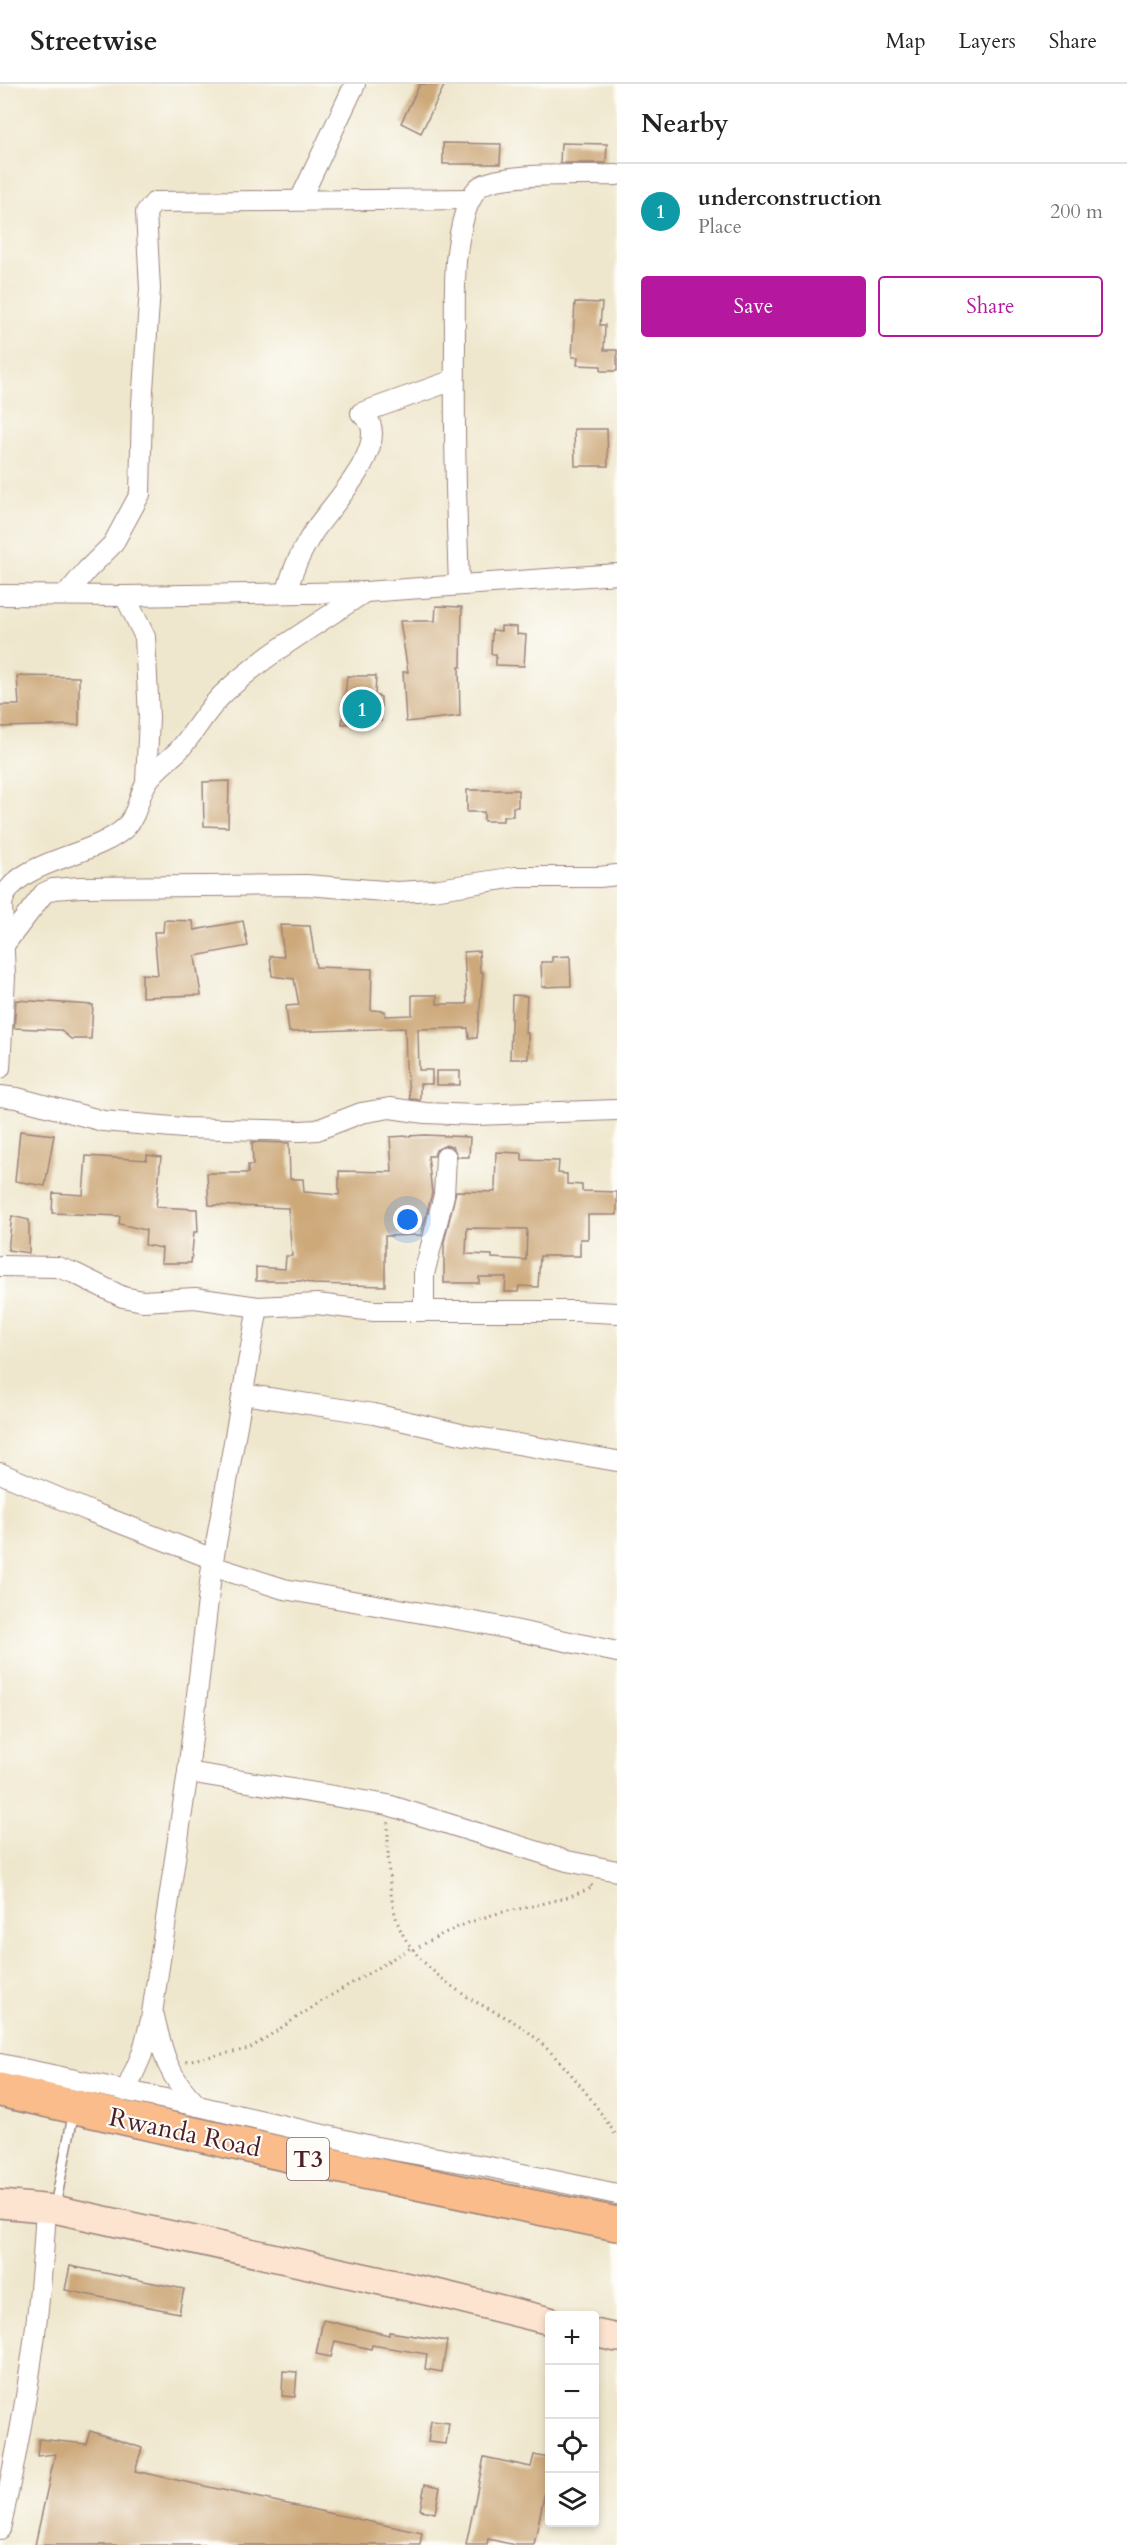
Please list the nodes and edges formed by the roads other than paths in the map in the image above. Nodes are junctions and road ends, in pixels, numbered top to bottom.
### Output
1 (355, 84) edge
2 (617, 175) edge
3 (471, 199) junction
4 (300, 200) junction
5 (454, 380) junction
6 (617, 574) edge
7 (459, 585) junction
8 (365, 592) junction
9 (287, 593) junction
10 (0, 595) edge
11 (66, 595) junction
12 (125, 596) junction
13 (146, 782) junction
14 (23, 875) junction
15 (617, 875) edge
16 (0, 876) edge
17 (4, 945) junction
18 (0, 1068) edge
19 (0, 1096) edge
20 (617, 1110) edge
21 (446, 1156) dead end
22 (0, 1266) edge
23 (258, 1306) junction
24 (424, 1311) junction
25 (617, 1313) edge
26 (243, 1394) junction
27 (617, 1461) edge
28 (0, 1473) edge
29 (213, 1563) junction
30 (617, 1652) edge
31 (188, 1772) junction
32 (617, 1871) edge
33 (152, 2010) junction
34 (0, 2064) edge
35 (0, 2090) edge
36 (126, 2091) junction
37 (198, 2106) junction
38 (74, 2108) junction
39 (617, 2194) edge
40 (0, 2205) edge
41 (50, 2208) junction
42 (617, 2224) edge
43 (545, 2320) edge
44 (599, 2334) edge
45 (617, 2338) edge
46 (0, 2529) edge

1 - 4 street
2 - 3 street
3 - 4 street
3 - 5 street
4 - 11 street
5 - 7 street
5 - 9 street
6 - 7 street
7 - 8 street
8 - 9 street
8 - 13 street
9 - 12 street
10 - 11 street
11 - 12 street
12 - 13 street
13 - 14 street
14 - 16 street
14 - 17 street
15 - 17 street
17 - 18 street
19 - 20 street
21 - 24 street
22 - 23 street
23 - 24 street
23 - 26 street
24 - 25 street
26 - 27 street
26 - 29 street
28 - 29 street
29 - 30 street
29 - 31 street
31 - 32 street
31 - 33 street
33 - 36 street
33 - 37 street
34 - 36 street
35 - 38 highway, Rwanda Road / T3
36 - 37 street
37 - 39 street
38 - 41 lane
38 - 42 highway, Rwanda Road / T3
40 - 41 street
41 - 43 street
41 - 46 street
44 - 45 street

